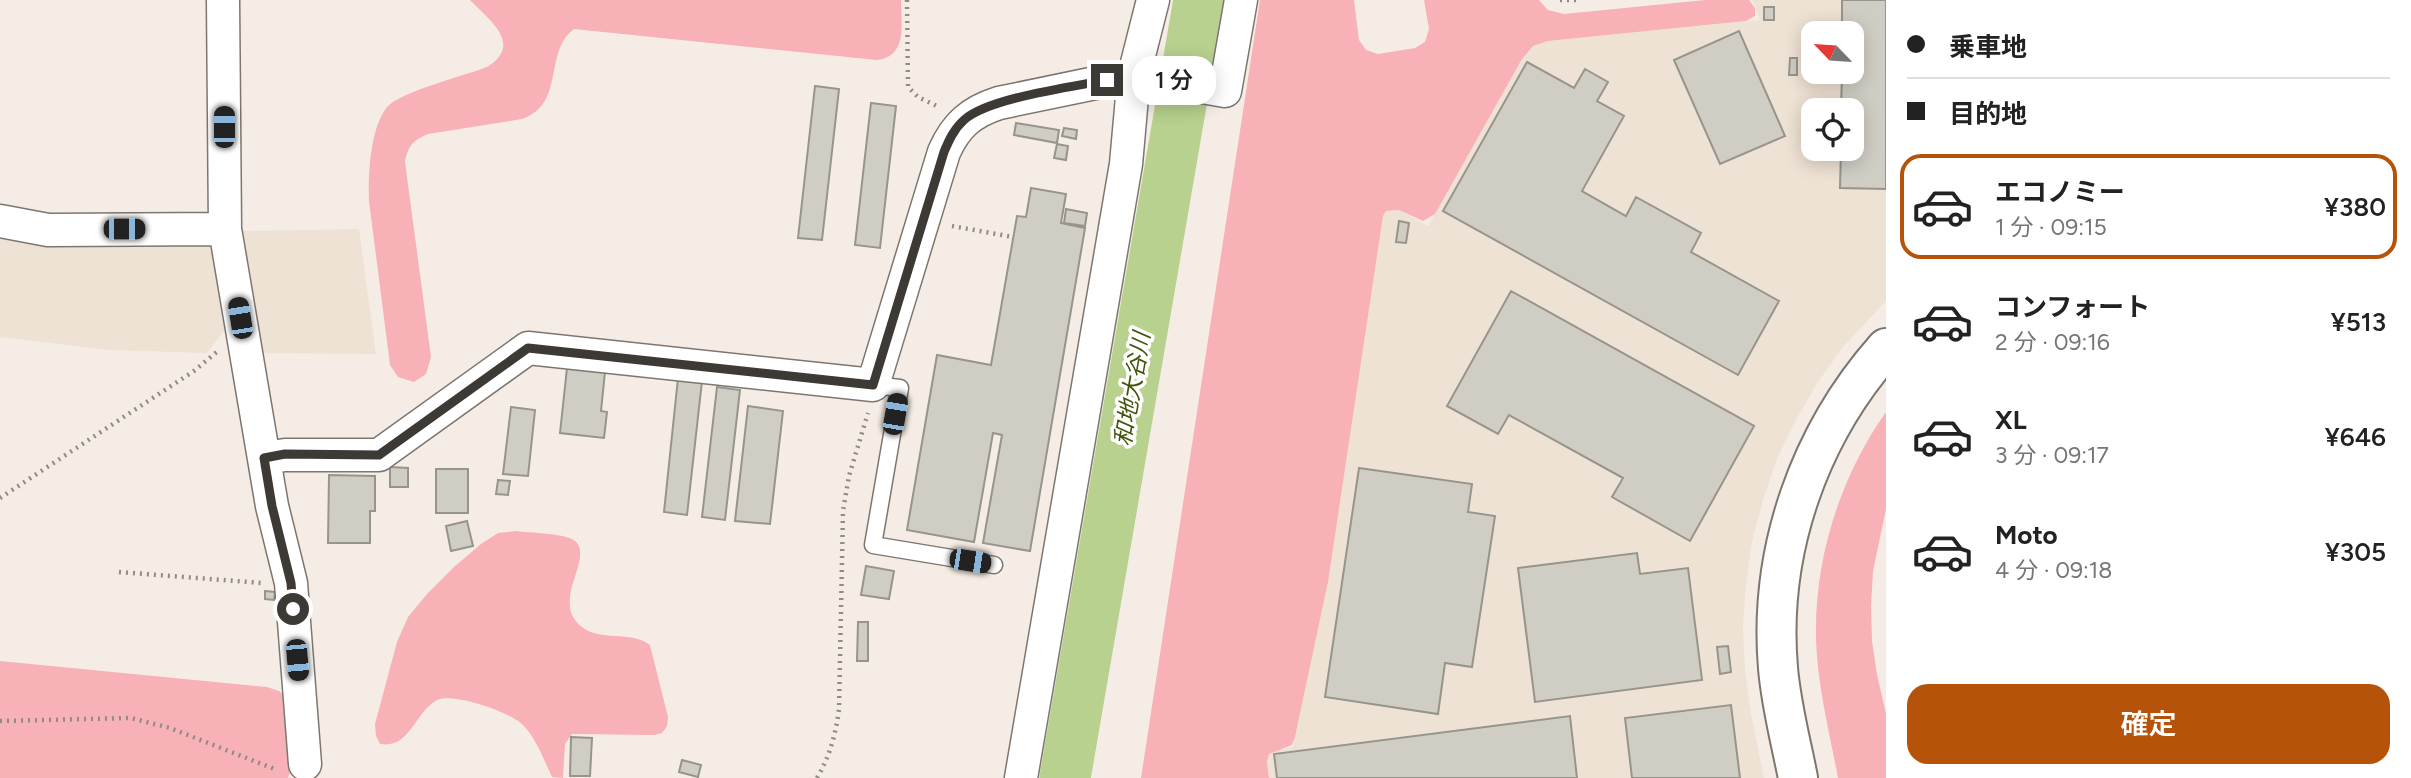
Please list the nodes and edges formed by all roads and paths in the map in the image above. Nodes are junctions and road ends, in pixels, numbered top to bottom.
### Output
1 (223, 0) edge
2 (907, 0) edge
3 (1153, 0) edge
4 (1241, 0) edge
5 (1560, 0) edge
6 (1577, 0) edge
7 (1140, 76) junction
8 (962, 122) junction
9 (0, 221) edge
10 (952, 226) dead end
11 (225, 229) junction
12 (1013, 237) dead end
13 (244, 340) junction
14 (1886, 348) edge
15 (873, 385) junction
16 (264, 458) junction
17 (0, 498) edge
18 (994, 565) dead end
19 (120, 572) dead end
20 (291, 583) junction
21 (0, 721) edge
22 (305, 764) joint
23 (817, 778) edge
24 (1021, 778) edge
25 (1798, 778) edge

1 - 11 street
2 - 8 path
3 - 7 street
4 - 7 street
5 - 6 path
7 - 8 street
7 - 24 street
8 - 15 street
9 - 11 street
10 - 12 path
11 - 13 street
13 - 16 street
13 - 17 path
14 - 25 street
15 - 16 street
15 - 18 lane
15 - 23 path
16 - 20 street
19 - 20 path
20 - 22 street
21 - 22 path

